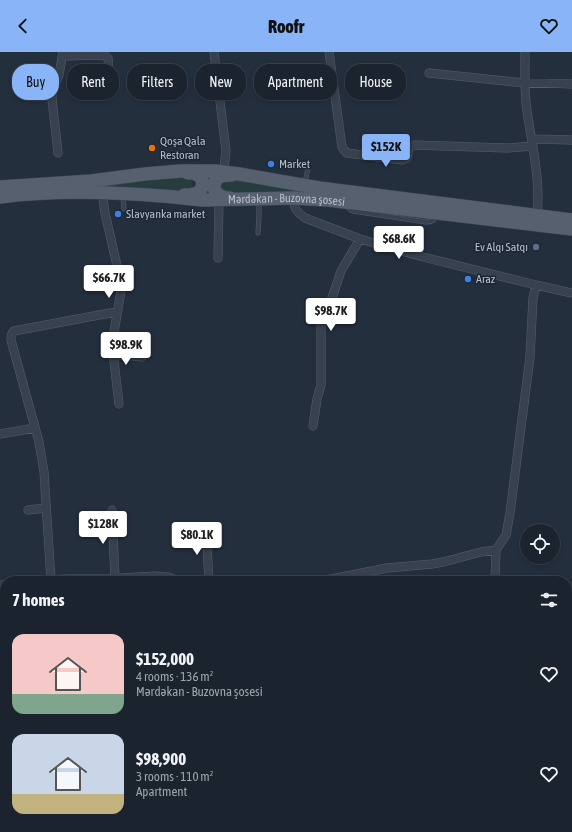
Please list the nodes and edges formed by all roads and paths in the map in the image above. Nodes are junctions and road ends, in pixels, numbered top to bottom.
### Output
1 (214, 52) edge
2 (329, 52) edge
3 (525, 52) edge
4 (62, 54) edge
5 (108, 64) edge
6 (429, 73) dead end
7 (525, 83) junction
8 (572, 84) edge
9 (572, 140) edge
10 (532, 142) junction
11 (58, 153) dead end
12 (308, 168) dead end
13 (180, 171) junction
14 (222, 174) junction
15 (304, 186) junction
16 (0, 187) edge
17 (102, 192) junction
18 (123, 193) junction
19 (0, 196) edge
20 (164, 196) junction
21 (293, 198) junction
22 (259, 199) junction
23 (219, 200) junction
24 (242, 200) junction
25 (124, 209) dead end
26 (537, 216) junction
27 (572, 220) edge
28 (572, 229) edge
29 (258, 233) dead end
30 (360, 239) junction
31 (218, 258) dead end
32 (536, 285) junction
33 (572, 293) edge
34 (117, 312) junction
35 (112, 354) junction
36 (142, 357) dead end
37 (119, 404) dead end
38 (312, 426) dead end
39 (35, 428) junction
40 (0, 434) edge
41 (46, 508) junction
42 (28, 510) dead end
43 (112, 510) dead end
44 (206, 529) dead end
45 (496, 550) junction
46 (52, 576) edge
47 (115, 576) edge
48 (210, 576) edge
49 (346, 576) edge
50 (495, 576) edge

1 - 14 street
2 - 10 street
3 - 7 street
4 - 5 street
4 - 11 street
6 - 7 street
7 - 8 street
7 - 10 street
9 - 10 street
10 - 26 street
12 - 15 lane
13 - 14 main road
13 - 16 main road
13 - 20 main road
14 - 15 main road, Mərdəkan - Buzovna şosesi
14 - 24 main road
15 - 26 main road, Mərdəkan - Buzovna şosesi
17 - 18 main road, Mərdəkan - Buzovna şosesi
17 - 19 main road, Mərdəkan - Buzovna şosesi
17 - 34 street
18 - 20 main road, Mərdəkan - Buzovna şosesi
18 - 25 lane
20 - 23 main road, Mərdəkan - Buzovna şosesi
21 - 22 main road, Mərdəkan - Buzovna şosesi
21 - 28 main road, Mərdəkan - Buzovna şosesi
21 - 30 street
22 - 24 main road, Mərdəkan - Buzovna şosesi
22 - 29 lane
23 - 24 main road, Mərdəkan - Buzovna şosesi
23 - 31 street
26 - 27 main road, Mərdəkan - Buzovna şosesi
30 - 32 street
30 - 38 street
32 - 33 street
32 - 45 street
34 - 35 street
34 - 39 street
35 - 36 street
35 - 37 street
39 - 40 street
39 - 41 street
41 - 42 street
41 - 46 street
43 - 47 street
44 - 48 street
45 - 49 street
45 - 50 street

